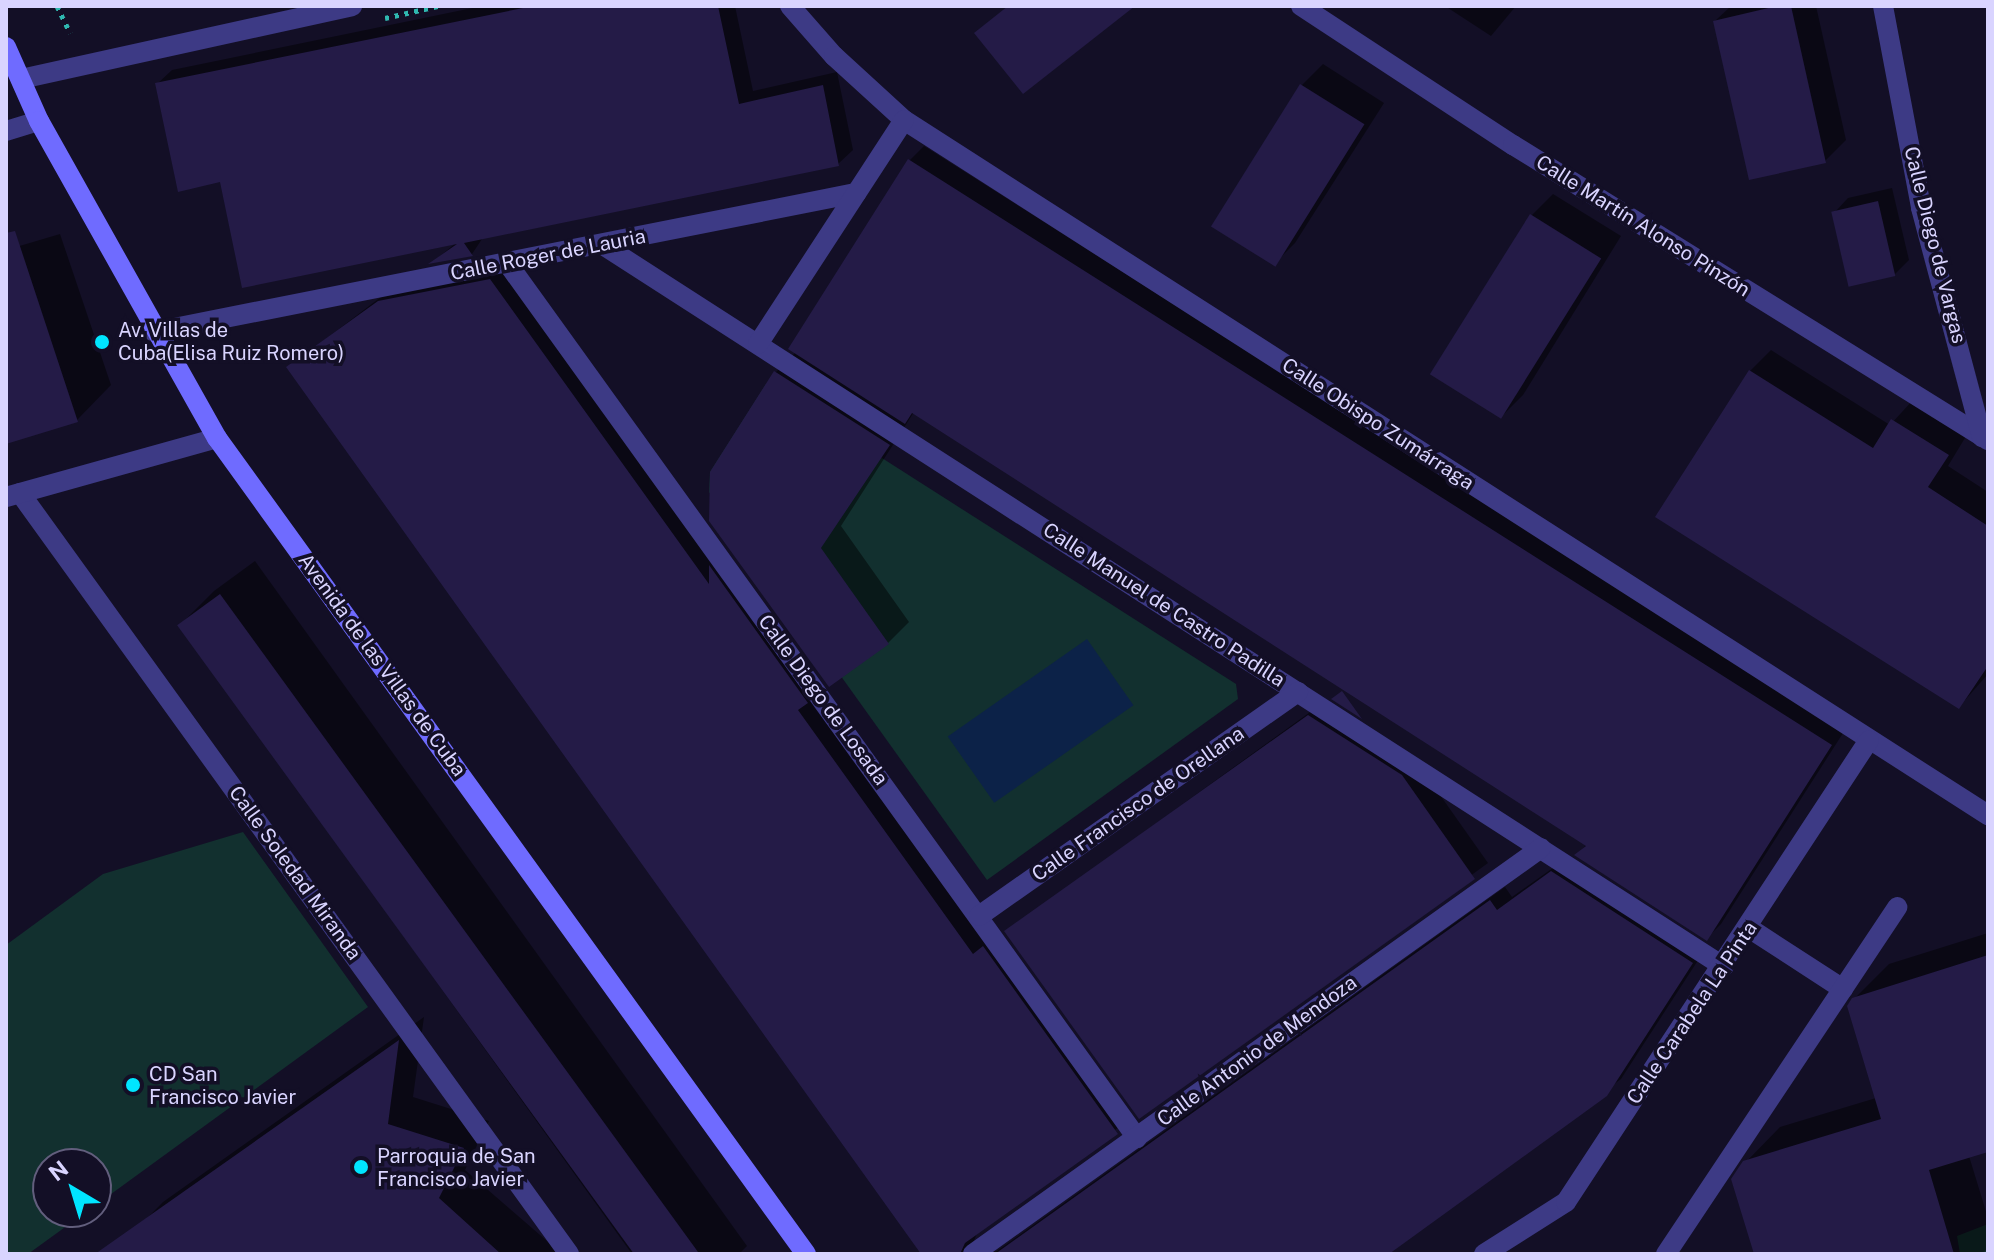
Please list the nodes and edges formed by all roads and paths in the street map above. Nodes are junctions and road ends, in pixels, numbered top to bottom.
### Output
1 (57, 6) edge
2 (352, 6) edge
3 (790, 6) edge
4 (1301, 6) edge
5 (1883, 6) edge
6 (73, 39) dead end
7 (6, 47) edge
8 (21, 79) junction
9 (904, 120) junction
10 (39, 121) junction
11 (6, 131) edge
12 (856, 193) junction
13 (603, 245) junction
14 (508, 264) junction
15 (154, 332) junction
16 (758, 344) junction
17 (217, 438) junction
18 (1985, 438) edge
19 (13, 495) edge
20 (1298, 692) junction
21 (1869, 740) junction
22 (1988, 815) edge
23 (1541, 848) junction
24 (1897, 907) dead end
25 (979, 916) junction
26 (1749, 928) junction
27 (1724, 967) junction
28 (1843, 989) junction
29 (1137, 1138) junction
30 (569, 1254) edge
31 (806, 1254) edge
32 (973, 1254) edge
33 (1484, 1254) edge
34 (1666, 1254) edge

1 - 6 path
2 - 8 street
3 - 9 street, Calle Obispo Zumárraga
4 - 18 street, Calle Martín Alonso Pinzón
5 - 18 street, Calle Diego de Vargas
7 - 8 street, Avenida de las Villas de Cuba
8 - 10 street, Avenida de las Villas de Cuba
9 - 12 street
9 - 21 street, Calle Obispo Zumárraga
10 - 11 street
10 - 15 street, Avenida de las Villas de Cuba
12 - 13 street, Calle Roger de Lauria
12 - 16 street
13 - 14 street, Calle Roger de Lauria
13 - 16 street, Calle Manuel de Castro Padilla
14 - 15 street, Calle Roger de Lauria
14 - 25 street, Calle Diego de Losada
15 - 17 street, Avenida de las Villas de Cuba
16 - 20 street, Calle Manuel de Castro Padilla
17 - 19 street
17 - 31 street, Avenida de las Villas de Cuba
19 - 30 street, Calle Soledad Miranda
20 - 23 street, Calle Manuel de Castro Padilla
20 - 25 street, Calle Francisco de Orellana
21 - 22 street, Calle Obispo Zumárraga
21 - 26 street, Calle Carabela La Pinta
23 - 27 street, Calle Manuel de Castro Padilla
23 - 29 street, Calle Antonio de Mendoza
24 - 28 street
25 - 29 street, Calle Diego de Losada
26 - 27 street, Calle Carabela La Pinta
26 - 28 street
27 - 33 street, Calle Carabela La Pinta
28 - 34 street
29 - 32 street, Calle Antonio de Mendoza

